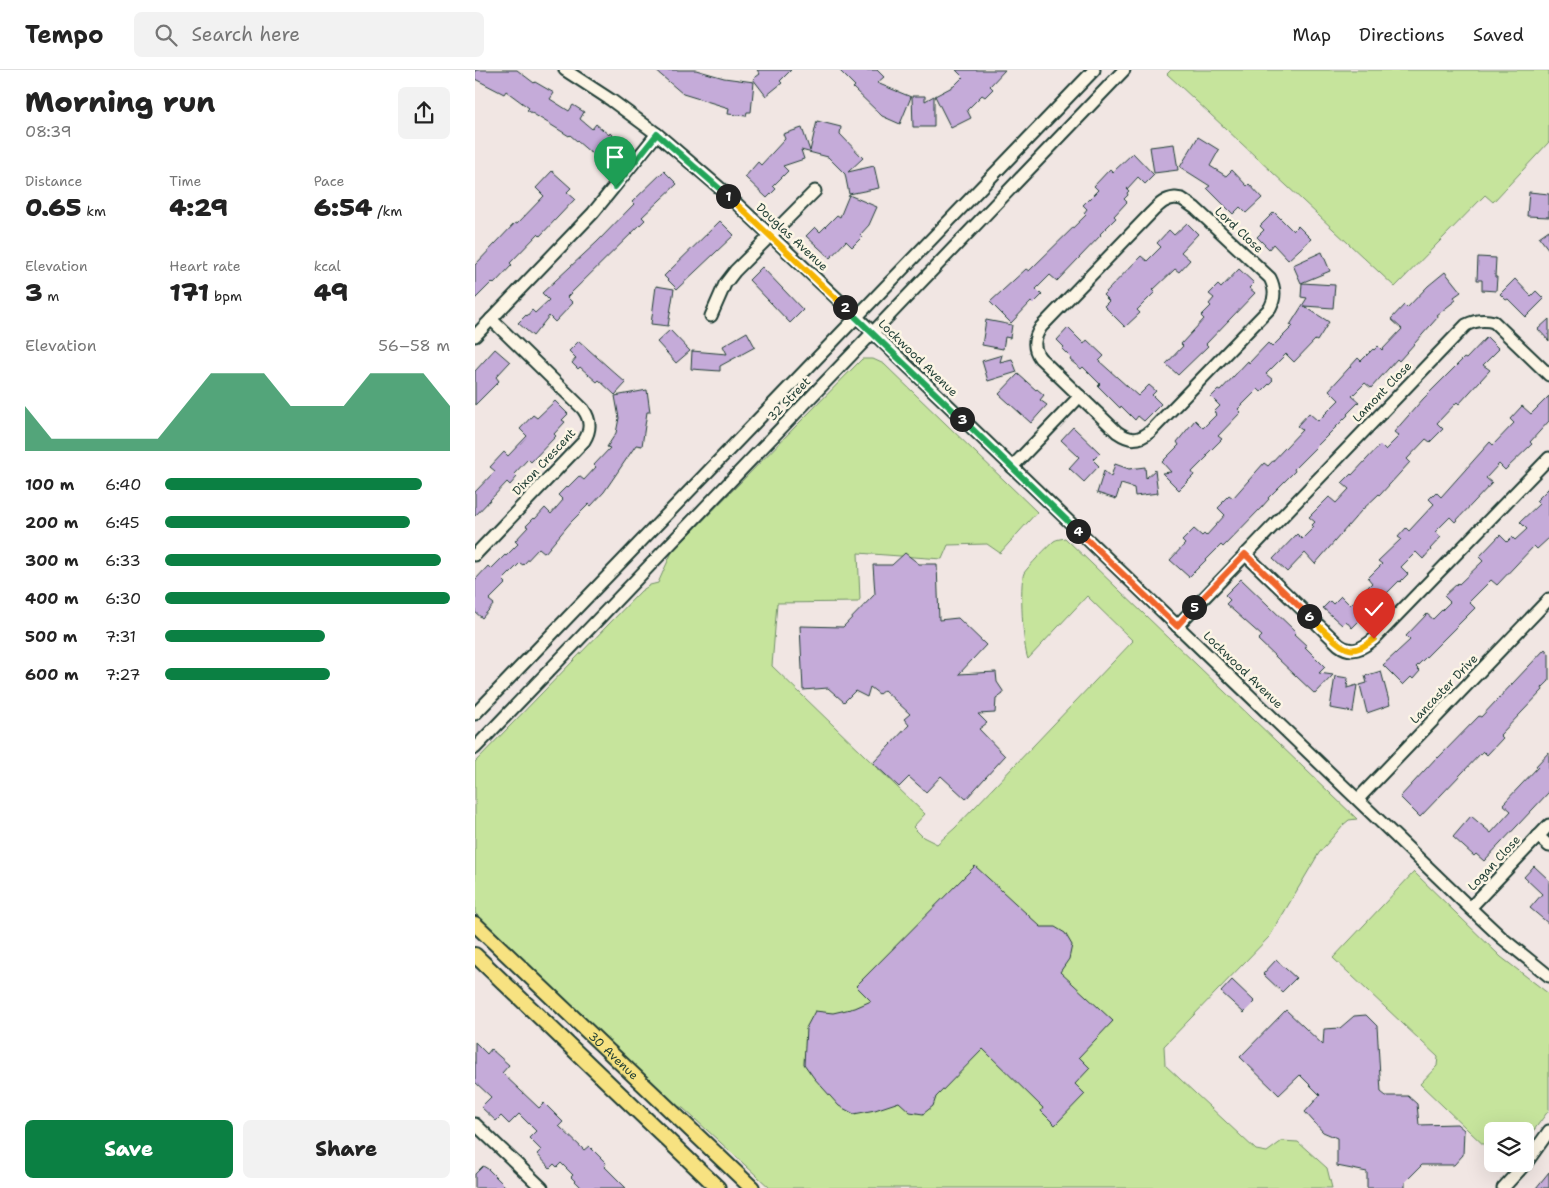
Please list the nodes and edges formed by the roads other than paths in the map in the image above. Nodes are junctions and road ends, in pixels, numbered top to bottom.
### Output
1 (565, 70) edge
2 (1093, 70) edge
3 (1124, 70) edge
4 (657, 134) junction
5 (815, 191) dead end
6 (769, 235) junction
7 (711, 316) dead end
8 (856, 317) junction
9 (491, 320) junction
10 (873, 332) junction
11 (475, 336) edge
12 (1549, 374) edge
13 (1080, 396) junction
14 (1549, 458) edge
15 (1012, 467) junction
16 (1245, 554) junction
17 (475, 556) edge
18 (1549, 599) edge
19 (1177, 626) junction
20 (475, 714) edge
21 (475, 748) edge
22 (1358, 799) junction
23 (1549, 825) edge
24 (1538, 836) junction
25 (1549, 846) edge
26 (1470, 908) junction
27 (475, 924) edge
28 (475, 955) edge
29 (1549, 976) edge
30 (475, 1124) edge
31 (1549, 1131) edge
32 (542, 1188) edge
33 (718, 1188) edge
34 (752, 1188) edge
35 (1503, 1188) edge

1 - 4 street, Douglas Avenue
2 - 8 street, 32 Street
3 - 10 street, 32 Street
4 - 6 street, Douglas Avenue
4 - 9 street
5 - 6 street
6 - 7 street
6 - 8 street, Douglas Avenue
8 - 10 street, Lockwood Avenue
8 - 20 street, 32 Street
9 - 11 street
9 - 17 street, Dixon Crescent
10 - 15 street, Lockwood Avenue
10 - 21 street, 32 Street
12 - 16 street, Lamont Close
13 - 13 street, Lord Close
13 - 15 street
14 - 16 street
15 - 19 street, Lockwood Avenue
16 - 19 street, Lamont Close
18 - 22 street, Lancaster Drive
19 - 22 street, Lockwood Avenue
22 - 26 street, Lockwood Avenue
23 - 24 street, Logan Close
24 - 25 street, Logan Close
24 - 26 street, Logan Close
26 - 29 street, Lockwood Avenue
27 - 34 main road, 30 Avenue
28 - 33 main road, 30 Avenue
30 - 32 street
31 - 35 street

